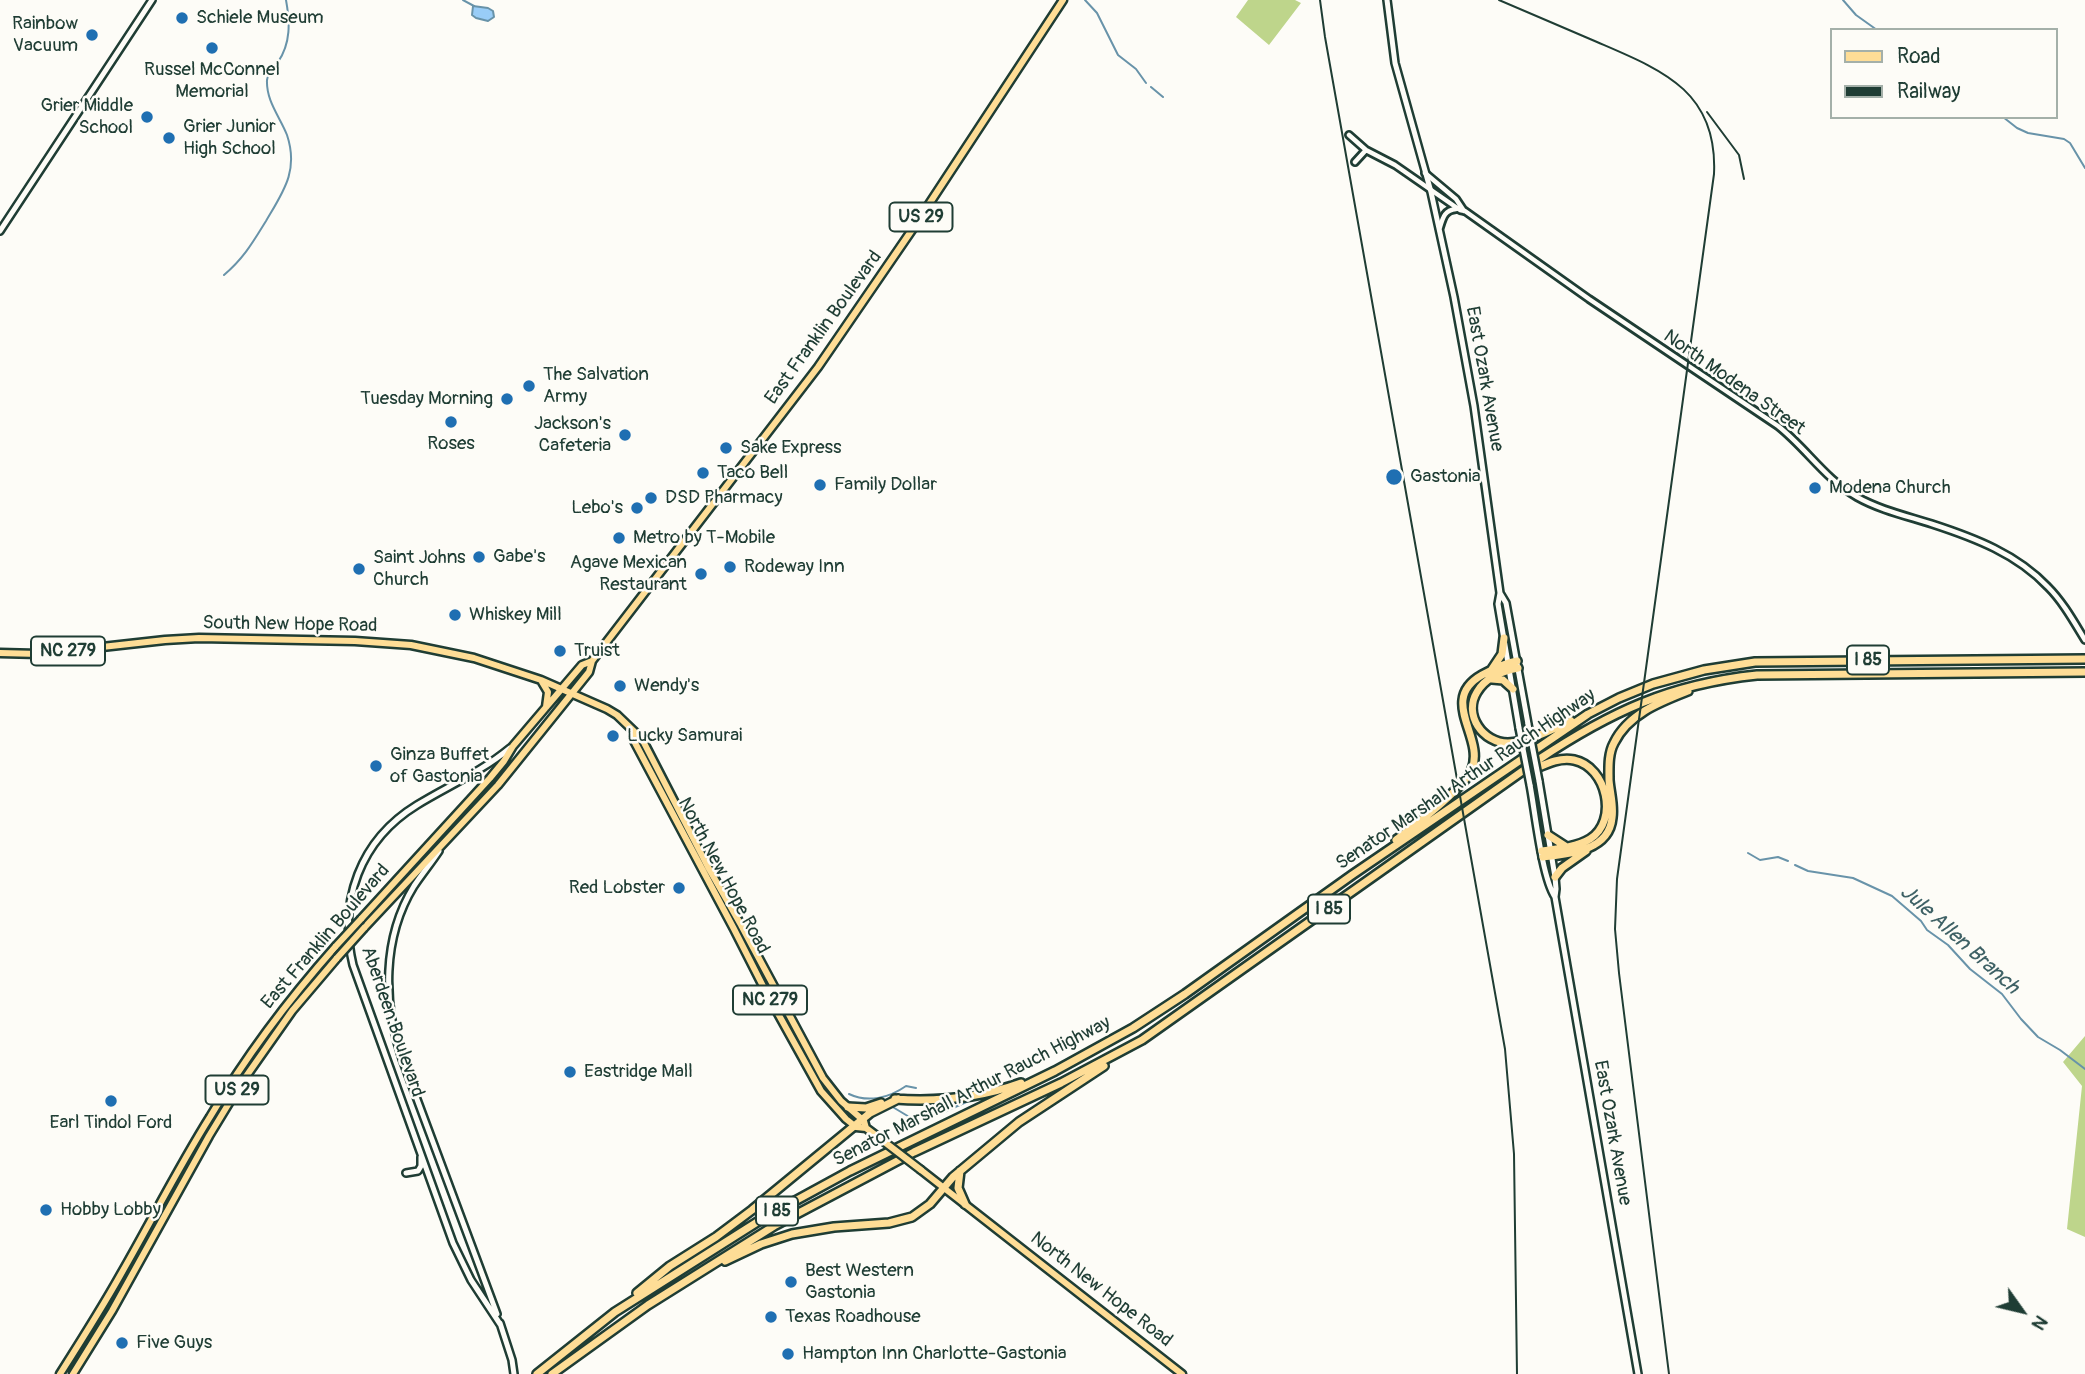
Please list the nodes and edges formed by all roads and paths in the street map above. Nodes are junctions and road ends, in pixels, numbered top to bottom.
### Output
1 (152, 0) edge
2 (1063, 0) edge
3 (1387, 0) edge
4 (1349, 135) dead end
5 (1366, 150) junction
6 (1354, 162) dead end
7 (1425, 173) junction
8 (1431, 191) junction
9 (1456, 199) junction
10 (1457, 209) junction
11 (1465, 211) junction
12 (1440, 227) junction
13 (0, 231) edge
14 (1500, 593) junction
15 (1504, 638) junction
16 (2084, 639) edge
17 (0, 653) edge
18 (2085, 659) edge
19 (592, 661) junction
20 (1518, 665) junction
21 (1509, 666) junction
22 (1492, 670) junction
23 (2085, 672) edge
24 (541, 680) junction
25 (1488, 680) junction
26 (1711, 681) junction
27 (563, 689) junction
28 (1513, 689) junction
29 (573, 692) junction
30 (545, 710) junction
31 (1588, 714) junction
32 (633, 732) junction
33 (513, 746) junction
34 (1515, 776) junction
35 (666, 804) junction
36 (681, 813) junction
37 (1548, 835) junction
38 (447, 840) junction
39 (1594, 845) junction
40 (1565, 846) junction
41 (1547, 854) junction
42 (1352, 875) junction
43 (1555, 877) junction
44 (1555, 897) junction
45 (1142, 1040) junction
46 (1036, 1081) junction
47 (898, 1099) junction
48 (848, 1107) junction
49 (862, 1119) junction
50 (854, 1125) junction
51 (866, 1128) junction
52 (421, 1154) junction
53 (961, 1170) junction
54 (406, 1173) dead end
55 (944, 1188) junction
56 (965, 1204) junction
57 (701, 1272) junction
58 (615, 1312) junction
59 (500, 1324) junction
60 (60, 1374) edge
61 (72, 1374) edge
62 (514, 1374) edge
63 (537, 1374) edge
64 (552, 1374) edge
65 (1182, 1374) edge
66 (1639, 1374) edge

1 - 13 main road
2 - 19 main road, East Franklin Boulevard / US 29
3 - 7 main road, East Ozark Avenue
4 - 5 street, North Modena Street
5 - 6 street
5 - 8 street, North Modena Street
7 - 8 main road, East Ozark Avenue
7 - 9 street, North Modena Street
8 - 9 street, North Modena Street
8 - 10 street, North Modena Street
8 - 12 main road, East Ozark Avenue
9 - 11 street, North Modena Street
10 - 11 street, North Modena Street
10 - 12 street
11 - 16 street, North Modena Street
12 - 14 main road, East Ozark Avenue
14 - 15 main road, East Ozark Avenue
14 - 20 main road, East Ozark Avenue
15 - 21 main road, East Ozark Avenue
15 - 22 highway
17 - 24 main road, South New Hope Road / NC 279
18 - 31 highway, Senator Marshall Arthur Rauch Highway / I 85
19 - 27 main road, East Franklin Boulevard / US 29
19 - 29 main road, East Franklin Boulevard / US 29
20 - 21 highway
20 - 37 main road, East Ozark Avenue, bridge
21 - 22 highway
21 - 25 highway
21 - 28 main road, East Ozark Avenue
22 - 42 highway
23 - 26 highway, Senator Marshall Arthur Rauch Highway / I 85
24 - 27 main road, South New Hope Road / NC 279
24 - 30 main road
25 - 28 highway
25 - 31 highway
26 - 34 highway, Senator Marshall Arthur Rauch Highway / I 85
26 - 39 highway
27 - 29 main road, South New Hope Road / NC 279
27 - 30 main road, East Franklin Boulevard / US 29
28 - 41 main road, East Ozark Avenue, bridge
29 - 32 main road, North New Hope Road / NC 279
29 - 38 main road, East Franklin Boulevard / US 29
30 - 33 main road, East Franklin Boulevard / US 29
31 - 42 highway, Senator Marshall Arthur Rauch Highway / I 85
32 - 35 main road, North New Hope Road / NC 279
32 - 36 main road, North New Hope Road
33 - 52 main road, Aberdeen Boulevard
33 - 60 main road, East Franklin Boulevard / US 29, bridge
34 - 40 highway
34 - 45 highway, Senator Marshall Arthur Rauch Highway / I 85
35 - 36 main road
35 - 50 main road, North New Hope Road / NC 279
36 - 48 main road, North New Hope Road
37 - 40 highway
37 - 41 main road, East Ozark Avenue
38 - 59 main road, Aberdeen Boulevard
38 - 61 main road, East Franklin Boulevard / US 29, bridge
39 - 41 highway
39 - 43 highway
40 - 41 highway
41 - 43 main road, East Ozark Avenue
41 - 44 main road, East Ozark Avenue
42 - 46 highway, Senator Marshall Arthur Rauch Highway / I 85
43 - 44 main road, East Ozark Avenue
44 - 66 main road, East Ozark Avenue
45 - 53 highway
45 - 57 highway, Senator Marshall Arthur Rauch Highway / I 85
46 - 47 highway
46 - 58 highway, Senator Marshall Arthur Rauch Highway / I 85
47 - 48 highway
47 - 49 highway
48 - 49 main road, North New Hope Road
49 - 50 highway
49 - 51 main road, North New Hope Road
50 - 51 main road, North New Hope Road
50 - 58 highway
51 - 55 main road, North New Hope Road, bridge
52 - 54 main road
52 - 59 main road, Aberdeen Boulevard
53 - 55 highway
53 - 56 highway
55 - 56 main road, North New Hope Road
55 - 57 highway
56 - 65 main road, North New Hope Road
57 - 64 highway, Senator Marshall Arthur Rauch Highway / I 85
58 - 63 highway, Senator Marshall Arthur Rauch Highway / I 85
59 - 62 main road, Aberdeen Boulevard

